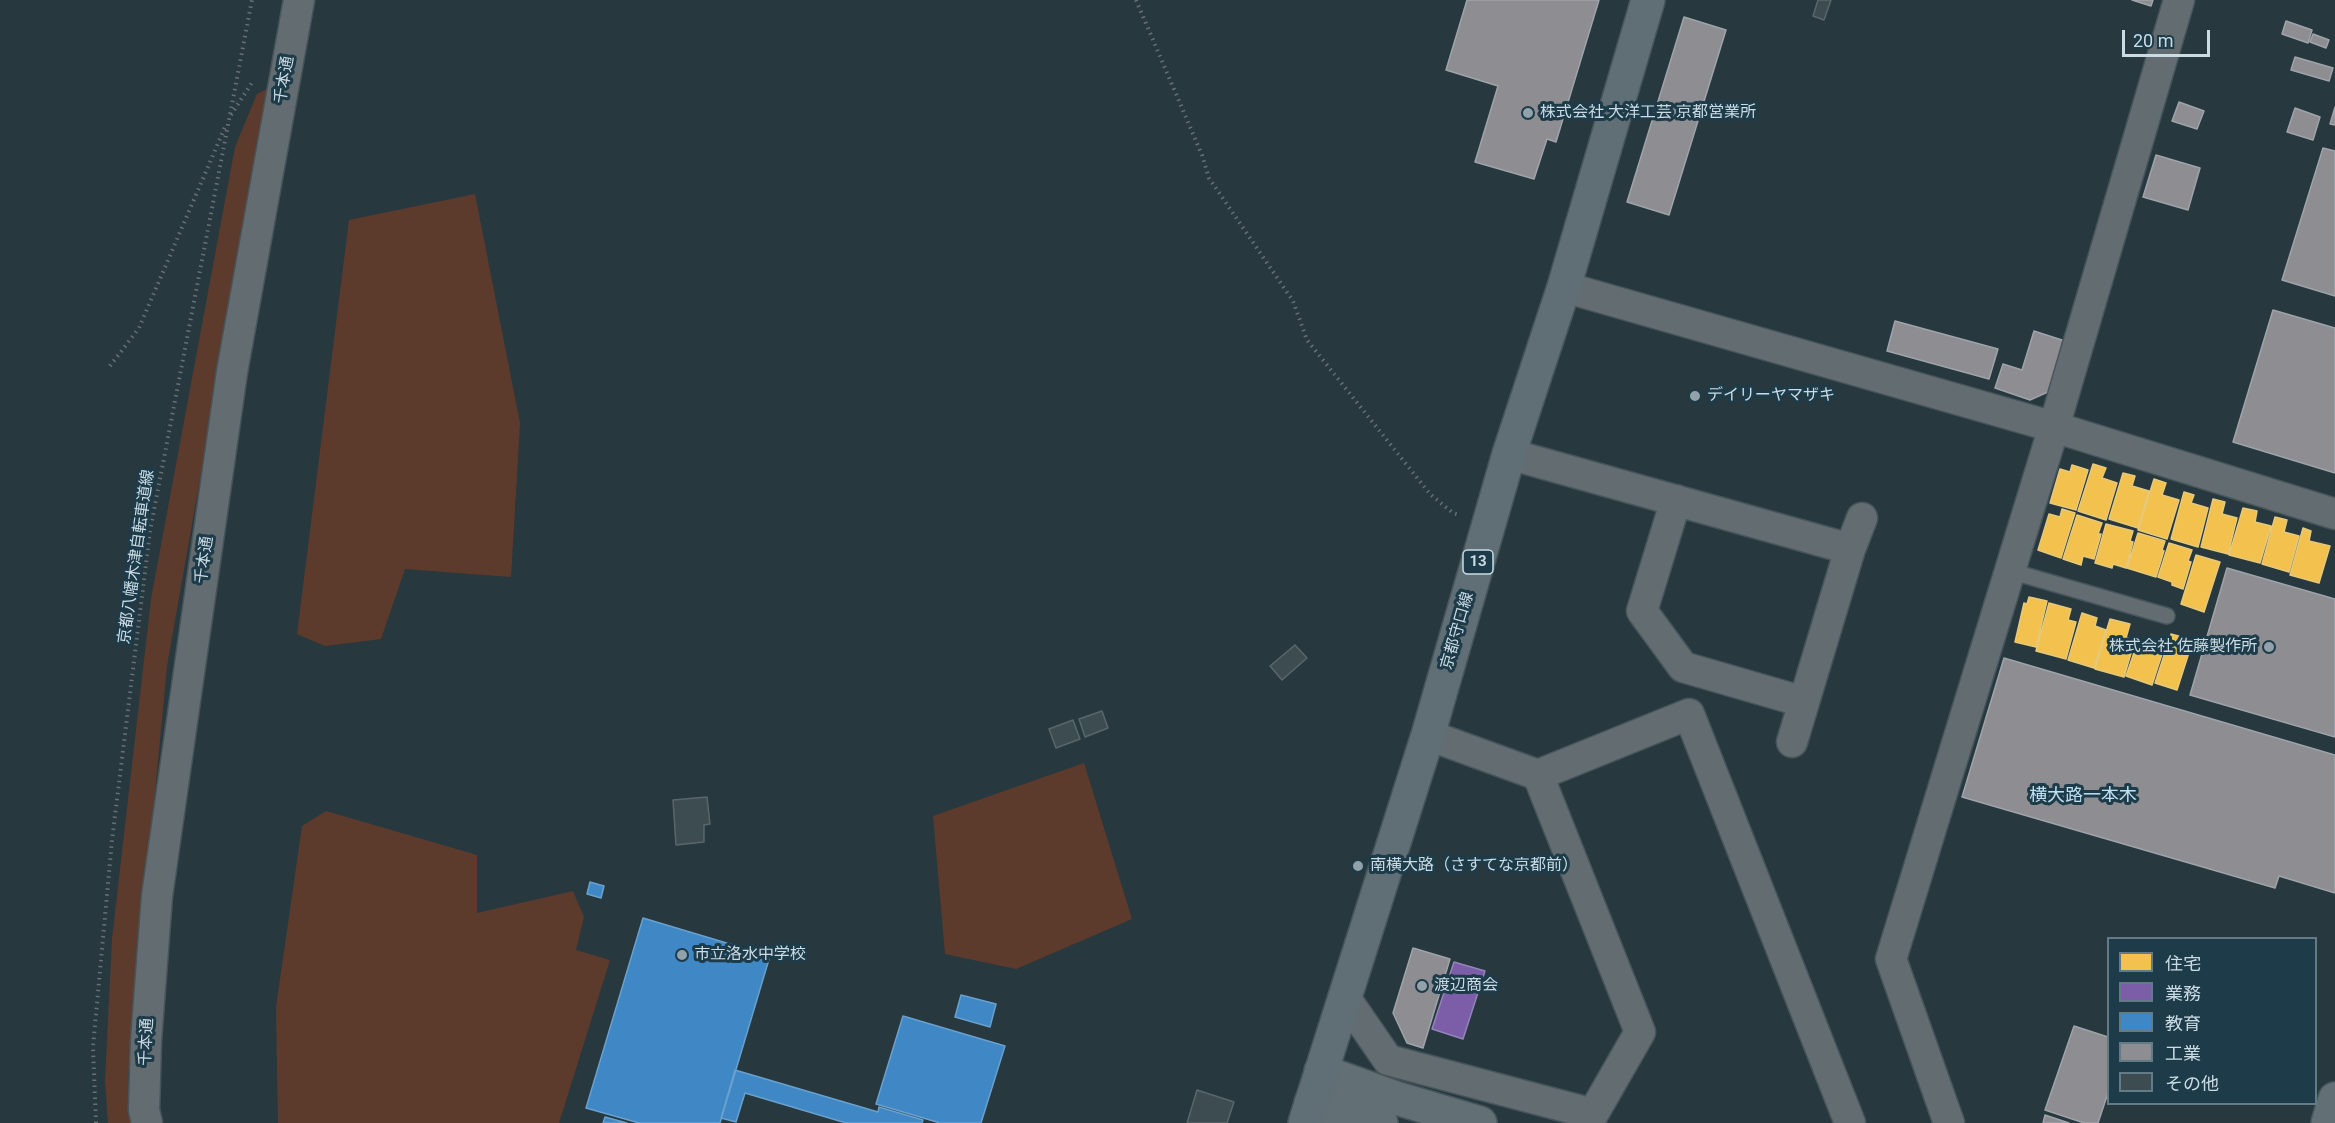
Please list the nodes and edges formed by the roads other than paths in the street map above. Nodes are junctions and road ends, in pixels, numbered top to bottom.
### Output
1 (299, 0) edge
2 (1648, 0) edge
3 (2179, 0) edge
4 (1564, 287) junction
5 (2055, 427) junction
6 (1509, 454) junction
7 (1676, 500) junction
8 (2335, 514) edge
9 (1862, 518) dead end
10 (1850, 549) junction
11 (2010, 571) junction
12 (2167, 616) dead end
13 (1804, 702) junction
14 (1428, 735) junction
15 (1792, 742) dead end
16 (1538, 775) junction
17 (1346, 999) junction
18 (1321, 1071) junction
19 (2335, 1099) edge
20 (1308, 1113) edge
21 (1606, 1119) edge
22 (147, 1123) edge
23 (1381, 1123) edge
24 (1480, 1123) edge
25 (1850, 1123) edge
26 (1949, 1123) edge
27 (2328, 1123) edge

1 - 22 street, 千本通
2 - 4 main road, 京都守口線 / 13
3 - 5 street
4 - 5 street
4 - 6 main road, 京都守口線 / 13
5 - 8 street
5 - 11 street
6 - 7 street
6 - 14 main road, 京都守口線 / 13
7 - 10 street
7 - 13 street
9 - 10 street
10 - 13 street
11 - 12 lane
11 - 26 street
13 - 15 street
14 - 16 street
14 - 17 main road, 京都守口線 / 13
16 - 21 street
16 - 25 street
17 - 18 main road, 京都守口線 / 13
17 - 21 street
18 - 20 main road, 京都守口線 / 13
18 - 24 street
19 - 27 street
20 - 23 street

